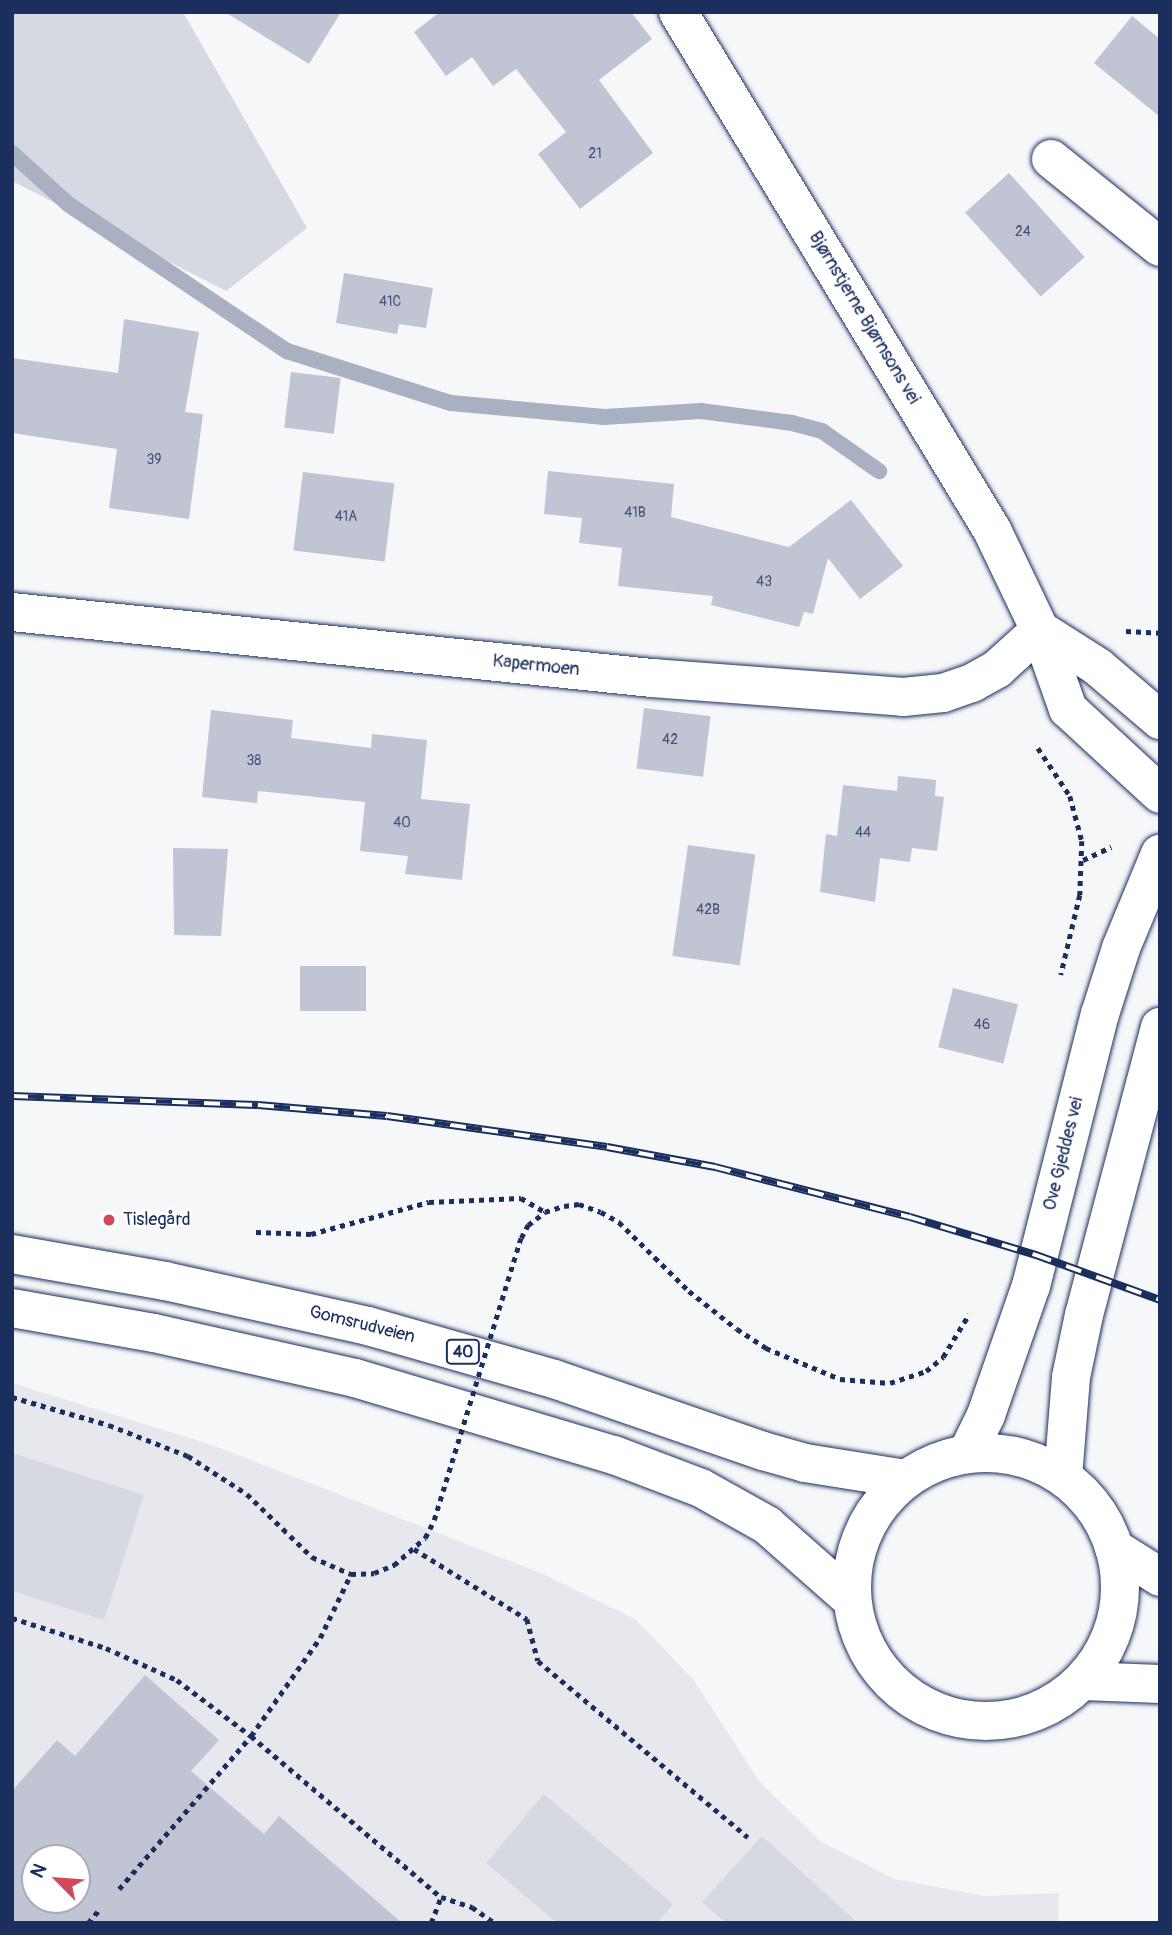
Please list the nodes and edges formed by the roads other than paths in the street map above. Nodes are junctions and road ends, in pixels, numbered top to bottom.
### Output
1 (678, 12) edge
2 (1051, 159) dead end
3 (1160, 247) edge
4 (12, 612) edge
5 (1040, 630) junction
6 (1160, 720) edge
7 (1160, 794) edge
8 (1160, 854) edge
9 (1160, 1027) edge
10 (12, 1254) edge
11 (12, 1308) edge
12 (967, 1454) junction
13 (1063, 1477) junction
14 (906, 1479) junction
15 (1114, 1548) junction
16 (1160, 1577) edge
17 (852, 1600) junction
18 (1083, 1681) junction
19 (1160, 1684) edge

1 - 5 street, Bjørnstjerne Bjørnsons vei
2 - 3 street
4 - 5 street, Kapermoen
5 - 6 street
5 - 7 street, Bjørnstjerne Bjørnsons vei
8 - 12 street, Ove Gjeddes vei
9 - 13 street
10 - 14 street, Gomsrudveien / 40
11 - 17 street
12 - 13 street
12 - 14 street
13 - 15 street
14 - 17 street
15 - 16 street
15 - 18 street
17 - 18 street
18 - 19 street

